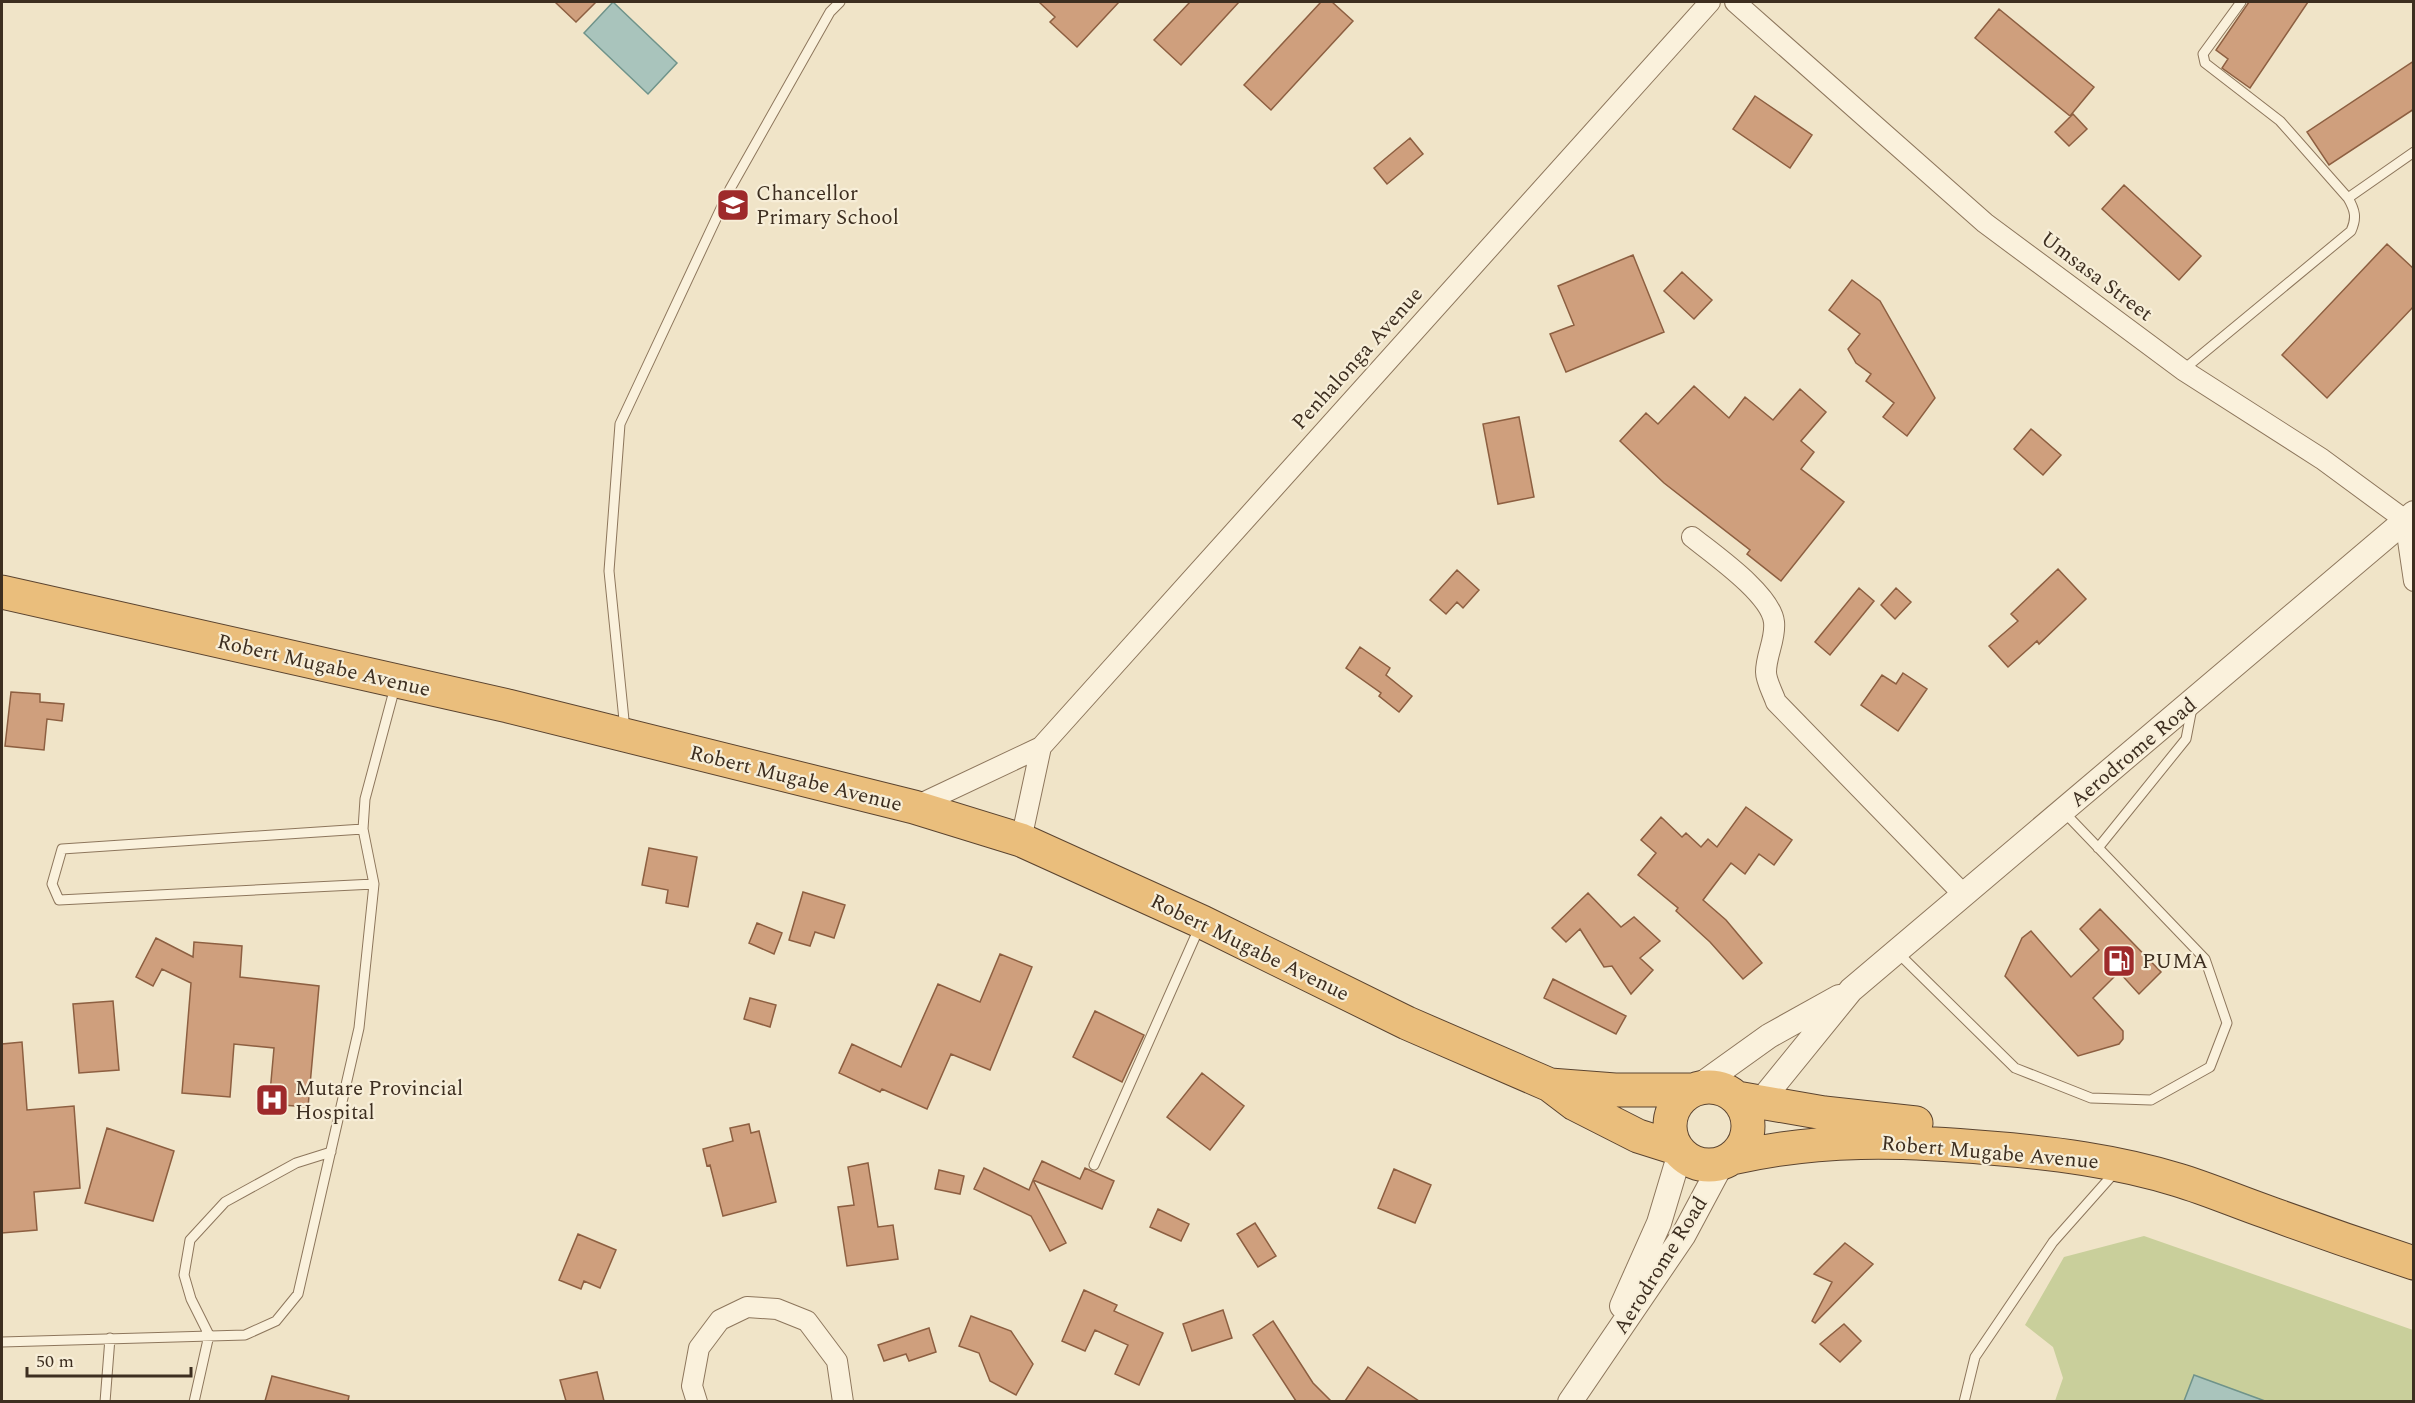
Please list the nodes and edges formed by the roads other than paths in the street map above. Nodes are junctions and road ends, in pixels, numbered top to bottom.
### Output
1 (840, 2) edge
2 (1710, 2) edge
3 (1735, 2) edge
4 (2241, 2) edge
5 (2414, 152) edge
6 (2348, 198) junction
7 (2183, 370) junction
8 (2409, 516) edge
9 (1692, 537) dead end
10 (2414, 581) edge
11 (2, 592) edge
12 (396, 681) junction
13 (2194, 699) junction
14 (626, 736) junction
15 (1041, 747) junction
16 (914, 807) junction
17 (2062, 811) junction
18 (363, 829) junction
19 (1021, 840) junction
20 (2098, 848) junction
21 (374, 884) junction
22 (1964, 895) junction
23 (1202, 922) junction
24 (1897, 952) junction
25 (1851, 990) junction
26 (1550, 1085) junction
27 (1693, 1090) junction
28 (1748, 1106) junction
29 (1678, 1151) junction
30 (331, 1152) junction
31 (1727, 1161) junction
32 (1094, 1165) dead end
33 (2122, 1165) junction
34 (2414, 1240) edge
35 (2414, 1263) edge
36 (209, 1335) junction
37 (110, 1338) junction
38 (2, 1342) edge
39 (1595, 1366) junction
40 (105, 1401) edge
41 (194, 1401) edge
42 (697, 1401) edge
43 (843, 1401) edge
44 (1570, 1401) edge
45 (1965, 1401) edge

1 - 14 lane
2 - 15 street, Penhalonga Avenue
3 - 7 street, Umsasa Street
4 - 6 lane
5 - 6 lane
6 - 7 lane
7 - 8 street, Umsasa Street
8 - 10 street
8 - 13 street, Aerodrome Road
9 - 22 street
11 - 12 highway, Robert Mugabe Avenue
12 - 14 highway, Robert Mugabe Avenue
12 - 18 lane
13 - 17 street, Aerodrome Road
13 - 20 lane
14 - 16 highway, Robert Mugabe Avenue
15 - 16 street, Penhalonga Avenue
15 - 19 street, Penhalonga Avenue
16 - 19 highway, Robert Mugabe Avenue
17 - 20 lane
17 - 22 street, Aerodrome Road
18 - 21 lane
18 - 21 lane
19 - 23 highway, Robert Mugabe Avenue
20 - 24 lane
21 - 30 lane
22 - 24 street, Aerodrome Road
23 - 26 highway, Robert Mugabe Avenue
23 - 32 lane
24 - 25 street, Aerodrome Road
25 - 27 street, Aerodrome Road
25 - 28 street, Aerodrome Road
26 - 27 highway, Robert Mugabe Avenue
26 - 29 highway, Robert Mugabe Avenue
27 - 28 highway
27 - 29 highway
28 - 31 highway
28 - 34 highway, Robert Mugabe Avenue
29 - 31 highway
29 - 39 street, Aerodrome Road
30 - 36 lane
30 - 36 lane
31 - 33 highway, Robert Mugabe Avenue
31 - 39 street, Aerodrome Road
33 - 35 highway, Robert Mugabe Avenue
33 - 45 lane
36 - 37 lane
36 - 41 lane
37 - 38 lane
37 - 40 lane
39 - 44 street, Aerodrome Road
42 - 43 street

